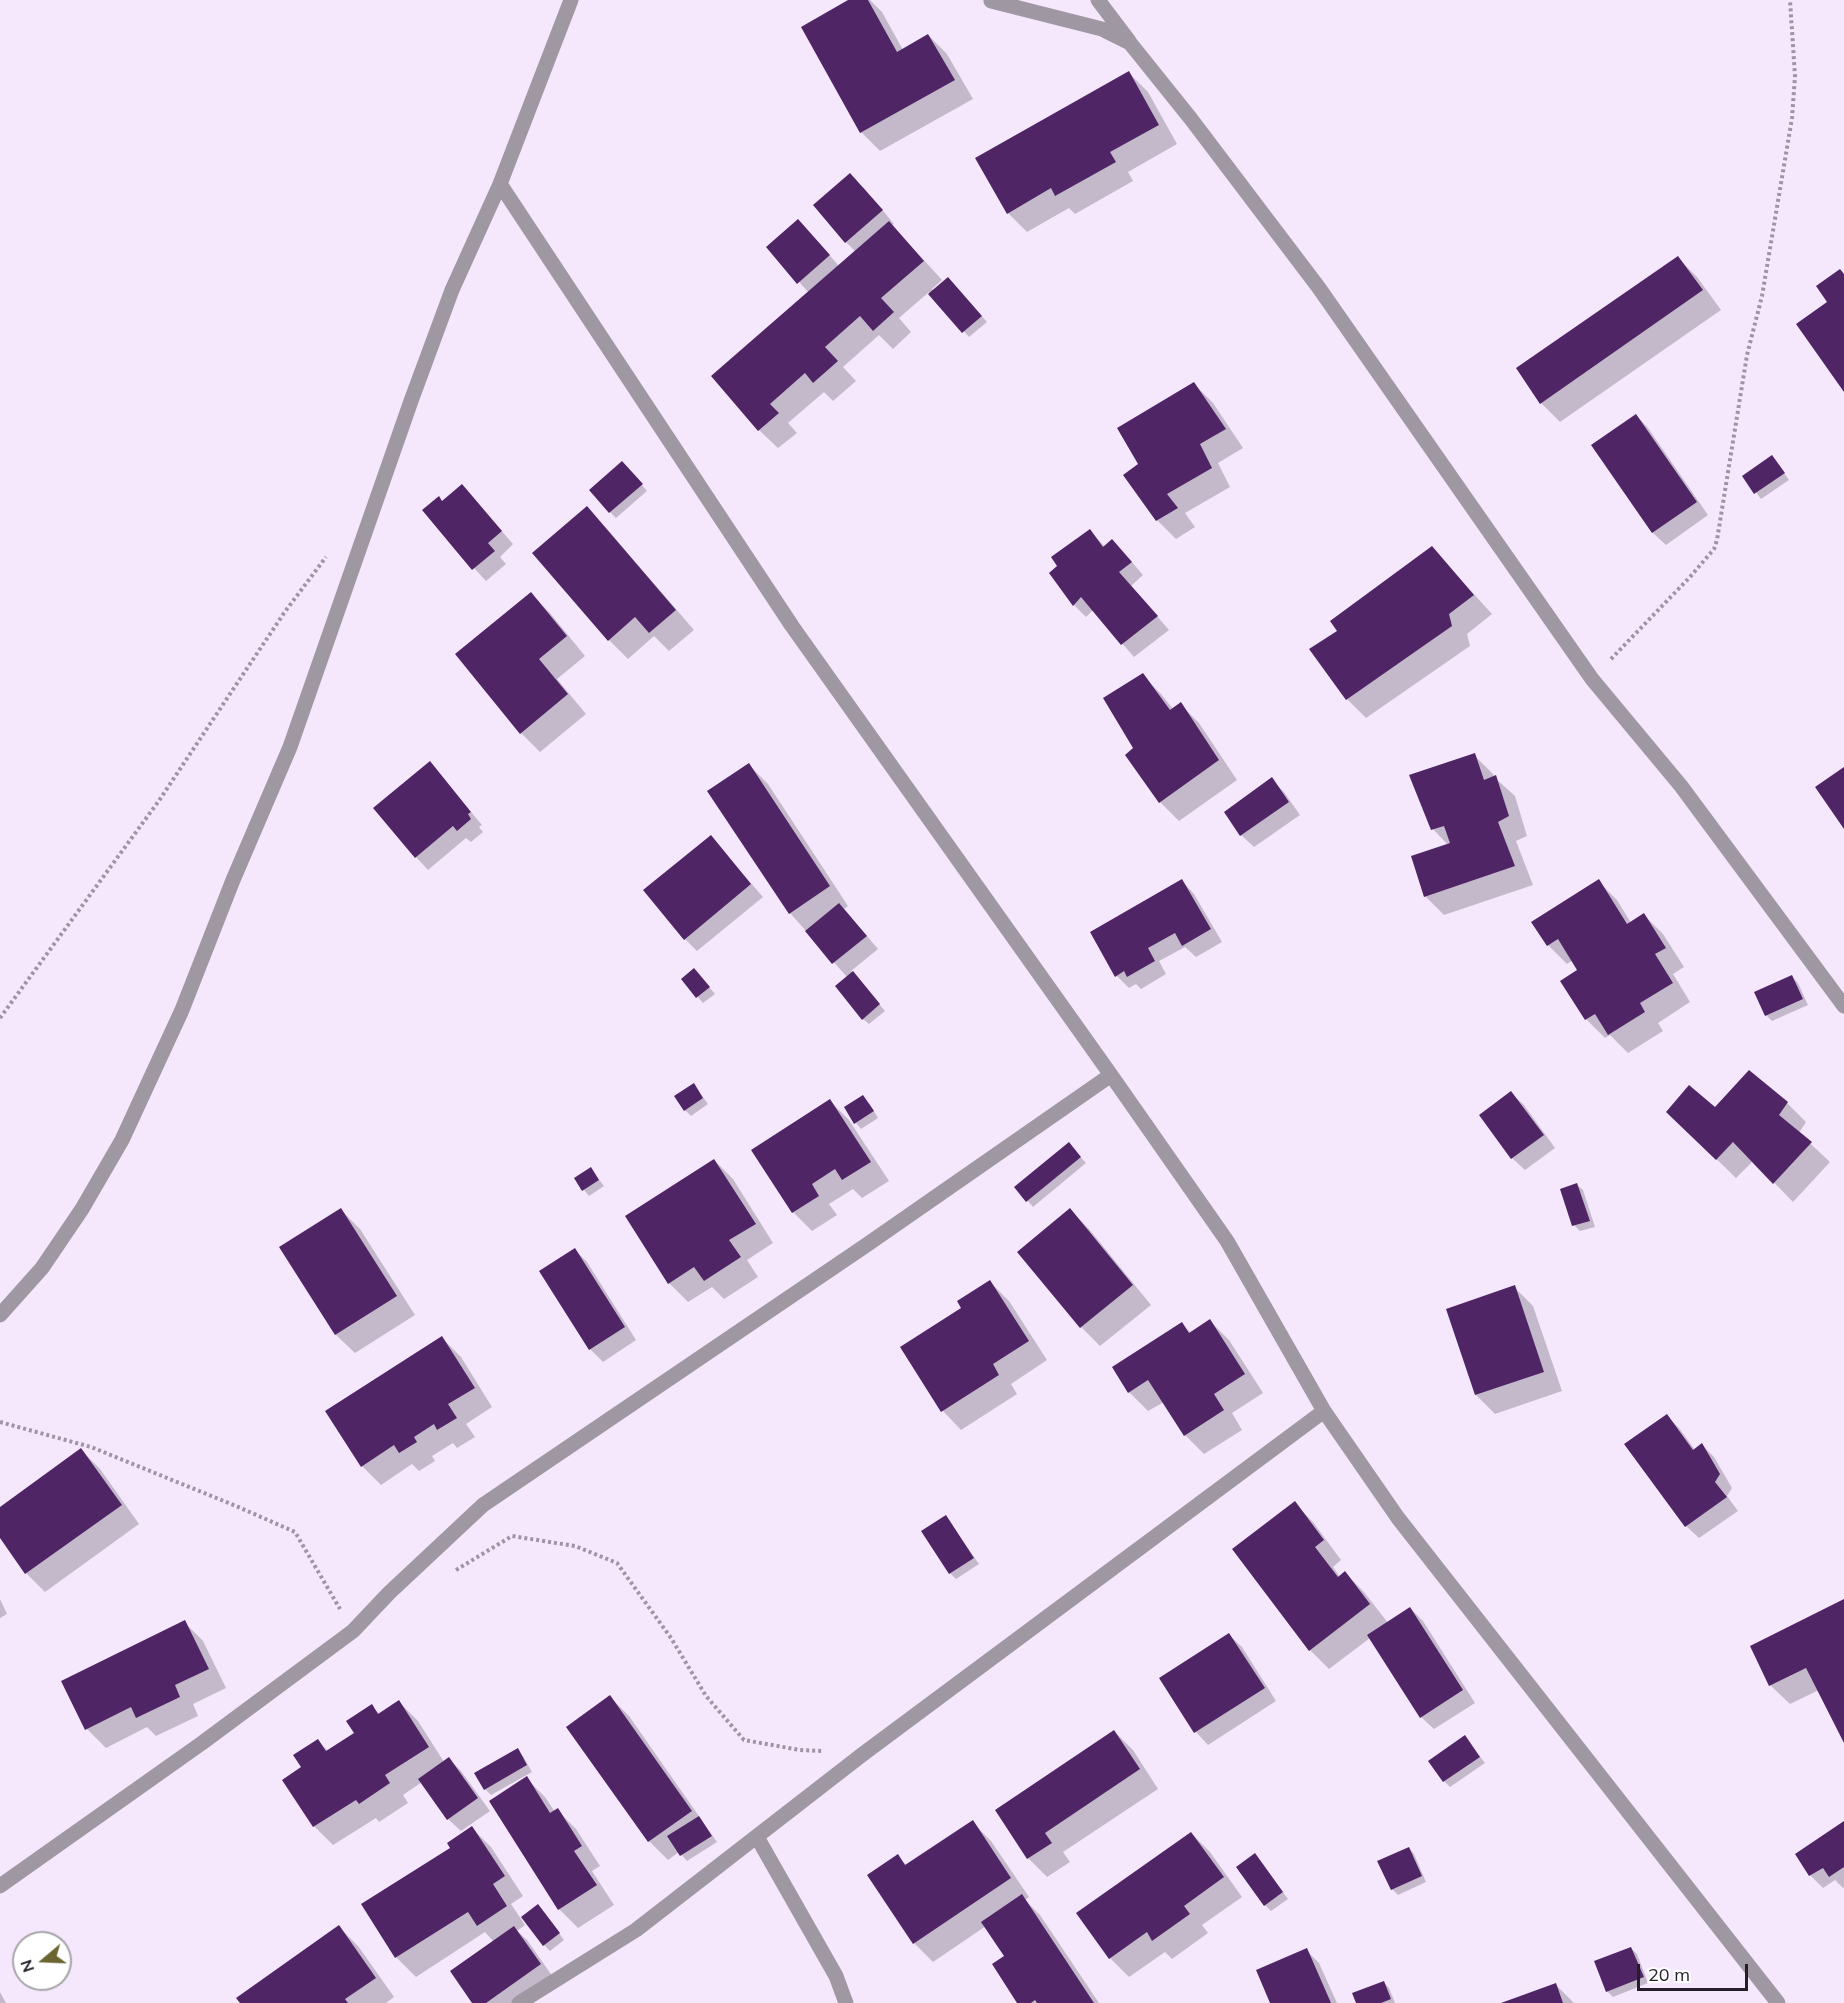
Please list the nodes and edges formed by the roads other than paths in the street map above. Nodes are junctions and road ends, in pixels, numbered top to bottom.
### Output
1 (571, 0) edge
2 (1098, 0) edge
3 (991, 1) edge
4 (1130, 43) junction
5 (500, 184) junction
6 (1844, 1006) edge
7 (1111, 1074) junction
8 (0, 1315) edge
9 (1324, 1411) junction
10 (757, 1837) junction
11 (0, 1886) edge
12 (519, 2003) edge
13 (846, 2003) edge
14 (1778, 2003) edge

1 - 5 street
2 - 4 street
3 - 4 street
4 - 6 street
5 - 7 street
5 - 8 street
7 - 9 street
7 - 11 street
9 - 10 street
9 - 14 street
10 - 12 street
10 - 13 street

